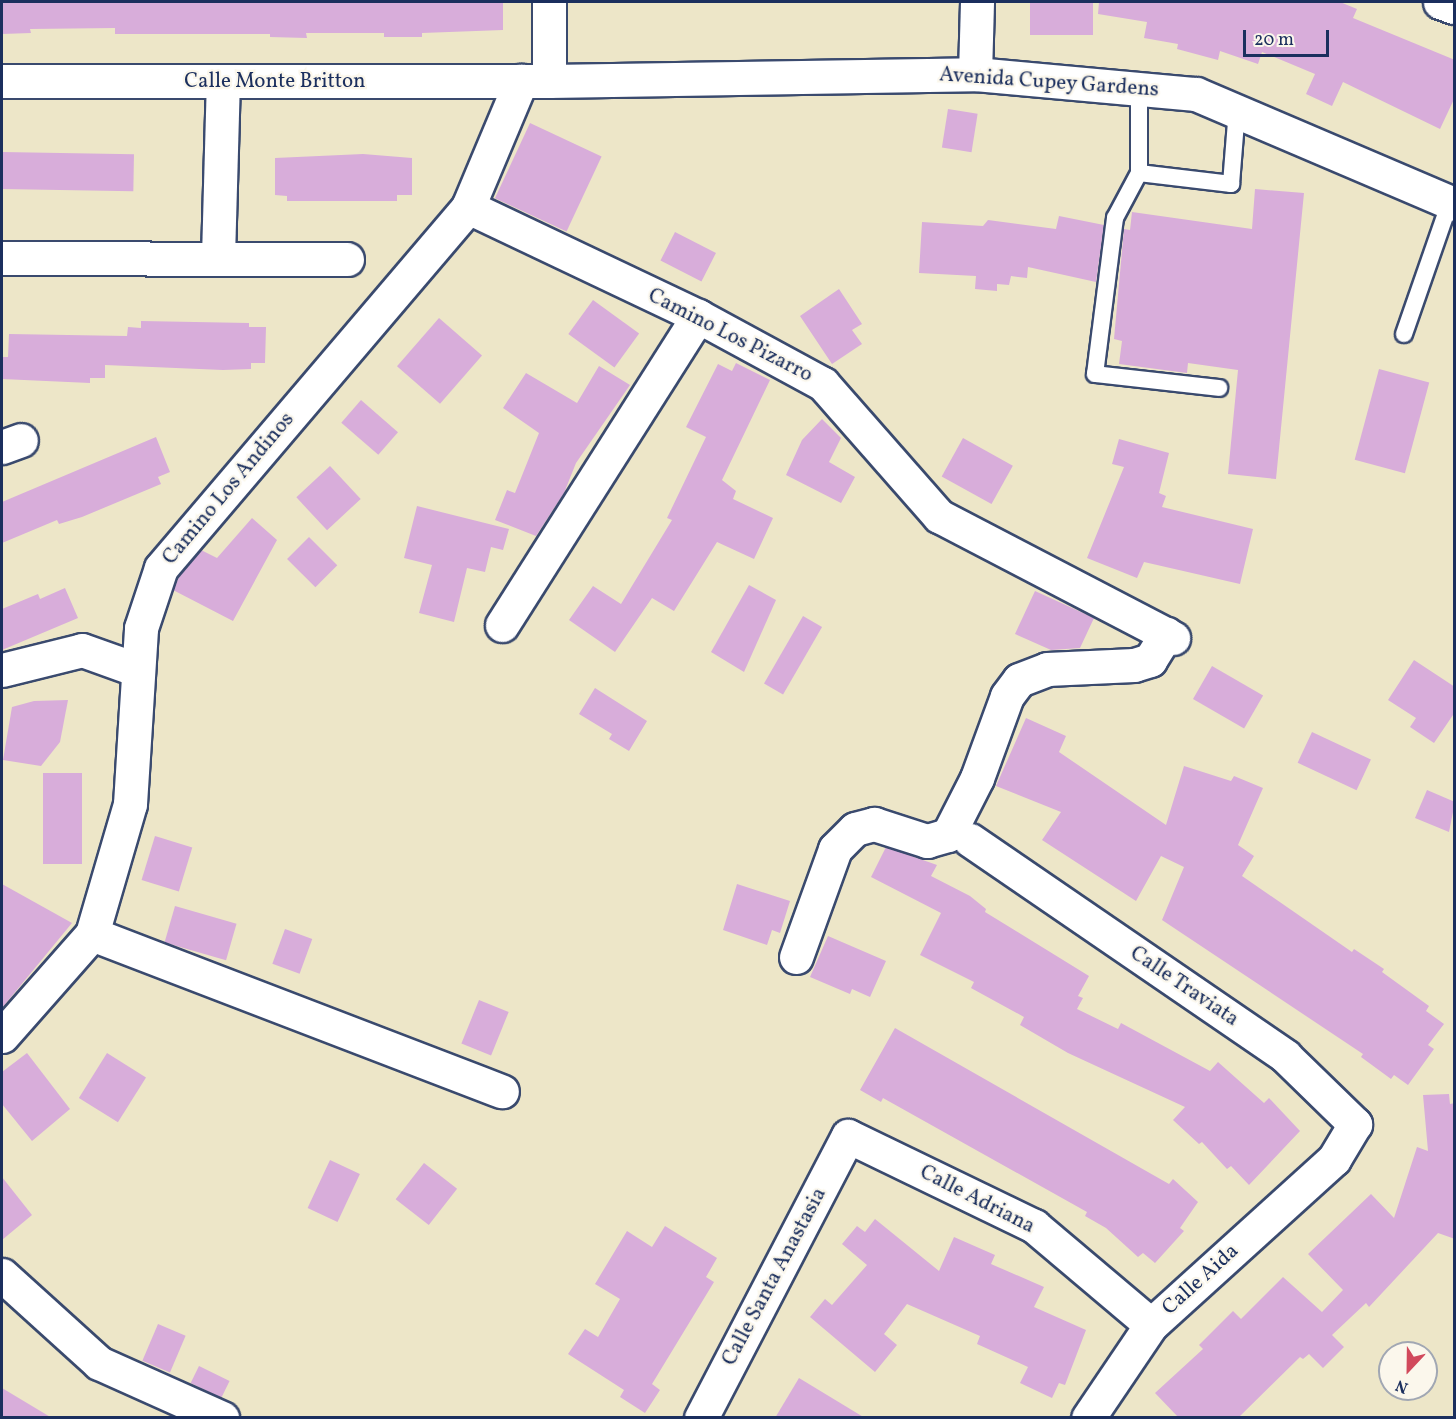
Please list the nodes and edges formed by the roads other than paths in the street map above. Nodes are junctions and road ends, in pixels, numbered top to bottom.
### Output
1 (549, 2) edge
2 (976, 2) edge
3 (1440, 2) edge
4 (1455, 7) edge
5 (975, 74) junction
6 (2, 81) edge
7 (535, 81) junction
8 (223, 82) junction
9 (1139, 89) junction
10 (1238, 109) junction
11 (1139, 173) junction
12 (1453, 199) edge
13 (468, 207) junction
14 (218, 257) junction
15 (2, 258) edge
16 (347, 259) dead end
17 (698, 316) junction
18 (1404, 334) dead end
19 (1219, 388) dead end
20 (502, 625) dead end
21 (2, 669) edge
22 (138, 670) junction
23 (970, 840) dead end
24 (92, 934) junction
25 (796, 957) dead end
26 (2, 1036) edge
27 (502, 1091) dead end
28 (848, 1136) joint
29 (1334, 1159) joint
30 (2, 1275) edge
31 (1151, 1324) junction
32 (222, 1418) edge
33 (701, 1418) edge
34 (1088, 1418) edge

1 - 7 street
2 - 5 street
3 - 4 street
5 - 7 street, Avenida Cupey Gardens
5 - 9 street, Avenida Cupey Gardens
6 - 8 street, Calle Monte Britton
7 - 8 street, Calle Monte Britton
7 - 13 street, Camino Los Andinos
8 - 14 street
9 - 10 street, Avenida Cupey Gardens
9 - 11 lane
10 - 11 lane
10 - 12 street, Avenida Cupey Gardens
11 - 19 lane
12 - 18 lane
13 - 17 street, Camino Los Pizarro
13 - 22 street, Camino Los Andinos
14 - 15 street
14 - 16 street
17 - 20 street
17 - 25 street, Camino Los Pizarro
21 - 22 street
22 - 24 street, Camino Los Andinos
23 - 29 street, Calle Traviata
24 - 26 street, Camino Los Andinos
24 - 27 street
28 - 31 street, Calle Adriana
28 - 33 street, Calle Santa Anastasia
29 - 31 street, Calle Aida
30 - 32 street
31 - 34 street, Calle Aida

